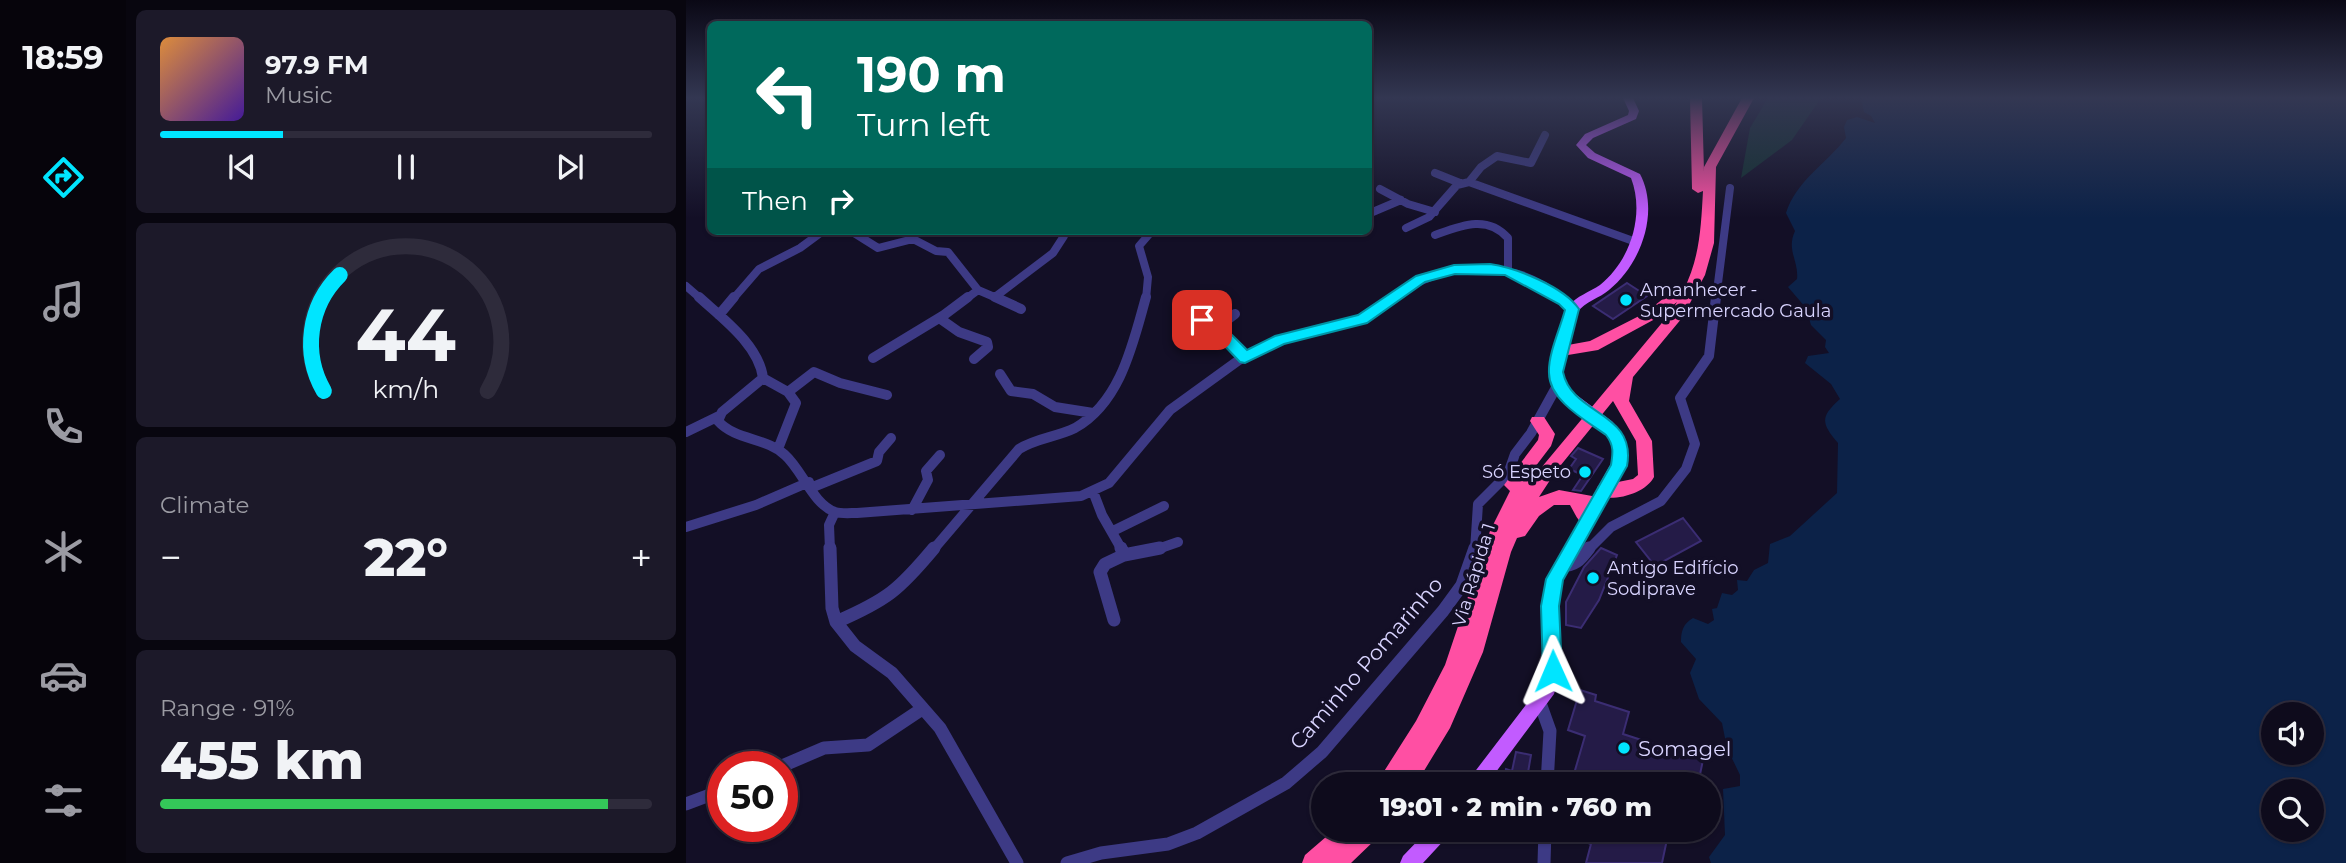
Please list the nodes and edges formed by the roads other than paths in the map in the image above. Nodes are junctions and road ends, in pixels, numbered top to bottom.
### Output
1 (1543, 138) edge
2 (1587, 138) edge
3 (1697, 138) edge
4 (1726, 138) edge
5 (1435, 173) dead end
6 (1465, 182) junction
7 (1730, 188) dead end
8 (1380, 189) dead end
9 (1401, 200) junction
10 (1372, 212) edge
11 (1435, 212) junction
12 (1406, 228) dead end
13 (818, 235) edge
14 (857, 235) edge
15 (1064, 235) edge
16 (1149, 235) edge
17 (1435, 235) dead end
18 (1636, 242) junction
19 (1508, 271) junction
20 (686, 286) edge
21 (978, 289) junction
22 (1678, 294) junction
23 (995, 297) junction
24 (1210, 302) dead end
25 (1572, 309) junction
26 (1021, 310) dead end
27 (1236, 314) dead end
28 (719, 315) junction
29 (944, 315) junction
30 (1215, 329) junction
31 (1564, 344) junction
32 (873, 358) dead end
33 (1245, 358) junction
34 (974, 359) dead end
35 (1631, 370) junction
36 (1000, 374) dead end
37 (763, 378) junction
38 (1558, 384) junction
39 (788, 392) junction
40 (887, 396) dead end
41 (1093, 413) junction
42 (719, 416) junction
43 (1539, 431) junction
44 (686, 432) edge
45 (891, 438) dead end
46 (778, 449) junction
47 (940, 455) dead end
48 (1619, 481) junction
49 (811, 485) junction
50 (1094, 494) junction
51 (1600, 497) junction
52 (1576, 501) junction
53 (973, 503) junction
54 (1164, 506) dead end
55 (912, 510) junction
56 (835, 512) junction
57 (1587, 519) junction
58 (686, 527) edge
59 (1113, 531) junction
60 (1178, 541) dead end
61 (1492, 543) junction
62 (1124, 555) junction
63 (1560, 566) junction
64 (1497, 569) junction
65 (1114, 620) dead end
66 (836, 622) junction
67 (1540, 703) junction
68 (922, 709) junction
69 (798, 759) edge
70 (1394, 772) edge
71 (1411, 772) edge
72 (1485, 772) edge
73 (1548, 772) edge
74 (707, 796) edge
75 (686, 804) edge
76 (1336, 842) edge
77 (1357, 842) edge
78 (1429, 842) edge
79 (1545, 842) edge
80 (1017, 863) edge
81 (1067, 863) edge
82 (1313, 863) edge
83 (1335, 863) edge
84 (1410, 863) edge
85 (1544, 863) edge

1 - 6 street
2 - 18 main road
3 - 22 highway, Via Rápida 1
4 - 35 highway, Via Rápida 1
5 - 6 street
6 - 11 street
6 - 18 street
7 - 63 street
8 - 9 street
9 - 10 street
9 - 11 street
11 - 12 street
13 - 28 street
14 - 21 street
15 - 23 street
16 - 41 street
17 - 19 street
18 - 25 main road
19 - 25 street
19 - 33 street
20 - 28 street
21 - 23 street
21 - 29 street
22 - 31 highway
22 - 61 highway, Via Rápida 1
23 - 26 street
24 - 30 street
25 - 31 main road
27 - 30 street
28 - 37 street
29 - 32 street
29 - 34 street
30 - 33 street
31 - 38 main road
33 - 50 street
35 - 48 highway
35 - 64 highway, Via Rápida 1
36 - 41 street
37 - 39 street
37 - 42 street
38 - 43 street, Caminho Pomarinho
38 - 48 main road, bridge
39 - 40 street
39 - 46 street
41 - 53 street
42 - 44 street
42 - 46 street
43 - 61 highway
43 - 81 street, Caminho Pomarinho
45 - 49 street
46 - 49 street
47 - 55 street
48 - 51 highway
49 - 56 street
49 - 58 street
50 - 53 street
50 - 59 street
51 - 52 highway
51 - 57 main road
52 - 57 highway
52 - 64 highway
53 - 55 street
53 - 66 street
54 - 59 street
55 - 56 street
56 - 66 street
57 - 63 main road
59 - 62 street
60 - 62 street
61 - 70 highway, Via Rápida 1
62 - 65 street
63 - 67 main road
64 - 71 highway, Via Rápida 1
66 - 68 street
67 - 72 main road
67 - 73 street
68 - 69 street
68 - 80 street
74 - 75 street
76 - 82 highway
77 - 83 highway
78 - 84 main road
79 - 85 street

